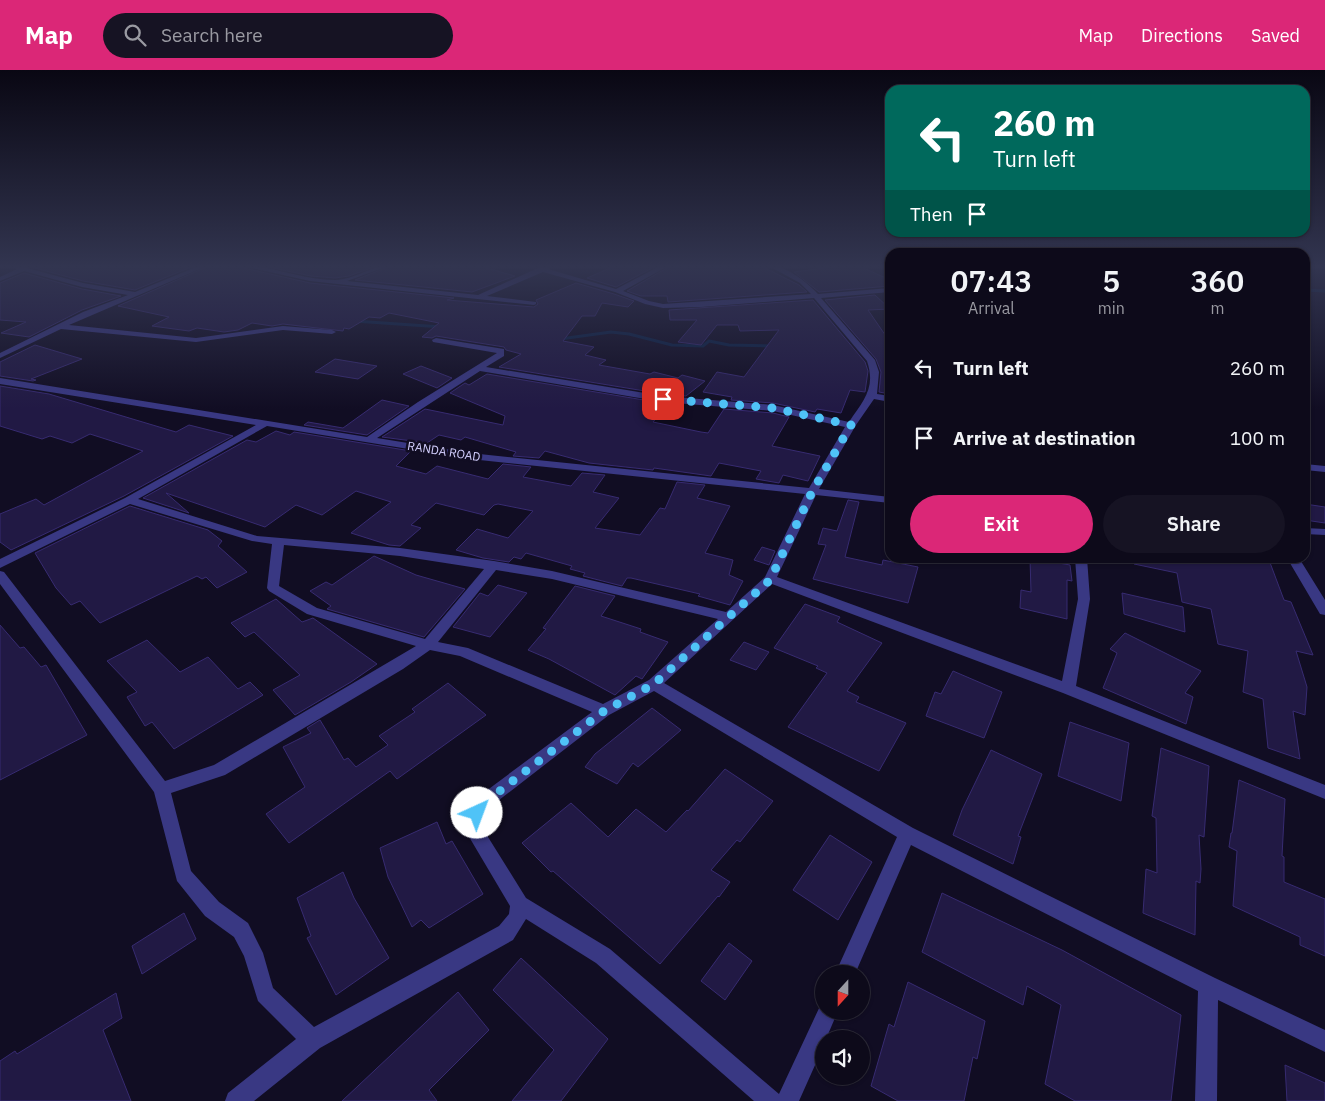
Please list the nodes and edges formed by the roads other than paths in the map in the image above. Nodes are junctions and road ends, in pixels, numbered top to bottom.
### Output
1 (88, 313) edge
2 (830, 313) edge
3 (62, 327) junction
4 (332, 332) dead end
5 (436, 340) dead end
6 (0, 356) edge
7 (479, 368) junction
8 (0, 382) edge
9 (872, 396) junction
10 (885, 398) edge
11 (266, 423) junction
12 (851, 425) junction
13 (370, 439) junction
14 (1310, 468) edge
15 (1325, 470) edge
16 (812, 492) junction
17 (885, 499) edge
18 (129, 500) junction
19 (1310, 531) edge
20 (1325, 532) edge
21 (278, 542) junction
22 (1081, 563) edge
23 (1296, 563) edge
24 (0, 564) edge
25 (494, 565) junction
26 (0, 575) edge
27 (770, 580) junction
28 (1325, 611) edge
29 (730, 617) junction
30 (428, 645) junction
31 (654, 684) junction
32 (1068, 689) junction
33 (604, 711) junction
34 (162, 789) junction
35 (1325, 792) edge
36 (907, 834) junction
37 (519, 904) junction
38 (849, 965) edge
39 (1208, 985) junction
40 (824, 1020) edge
41 (312, 1040) junction
42 (1325, 1041) edge
43 (236, 1101) edge
44 (771, 1101) edge
45 (788, 1101) edge
46 (1206, 1101) edge

1 - 3 street
2 - 9 street
3 - 4 street
3 - 6 street
5 - 7 street
7 - 12 street
7 - 13 street
8 - 11 street, RANDA ROAD
9 - 10 street
9 - 12 street
11 - 13 street, RANDA ROAD
11 - 18 street
12 - 16 street
13 - 16 street, RANDA ROAD
14 - 15 street
16 - 17 street, RANDA ROAD
16 - 27 street
18 - 21 street
18 - 24 street
19 - 20 street
21 - 25 street
21 - 30 street
22 - 32 street
23 - 28 street
25 - 29 street
25 - 30 street
26 - 34 street
27 - 29 street
27 - 32 street
29 - 31 street
30 - 33 street
30 - 34 street
31 - 33 street
31 - 36 street
32 - 35 street
33 - 37 street
34 - 41 street
36 - 38 street
36 - 39 street
37 - 41 street
37 - 44 street
39 - 42 street
39 - 46 street
40 - 45 street
41 - 43 street

